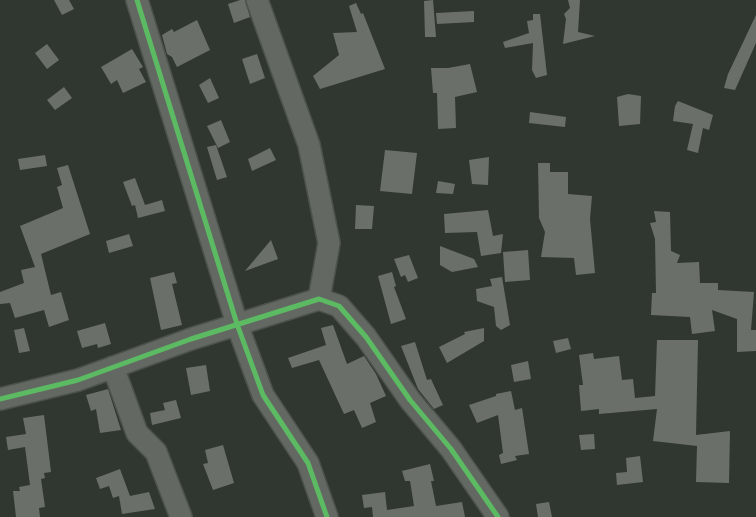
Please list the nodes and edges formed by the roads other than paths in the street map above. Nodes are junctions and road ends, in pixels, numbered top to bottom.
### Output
1 (137, 0) edge
2 (257, 0) edge
3 (319, 299) junction
4 (237, 324) junction
5 (113, 367) junction
6 (0, 399) edge
7 (181, 517) edge
8 (327, 517) edge
9 (498, 517) edge

1 - 4 street
2 - 3 street
3 - 4 street
3 - 9 street
4 - 5 street
4 - 8 street
5 - 6 street
5 - 7 street

